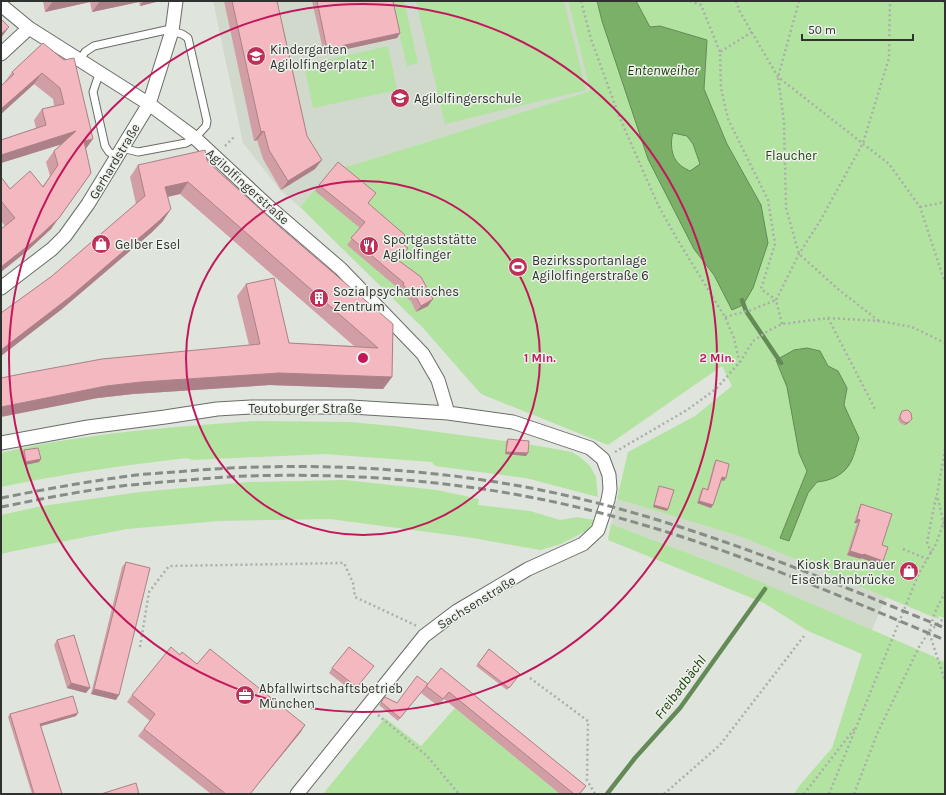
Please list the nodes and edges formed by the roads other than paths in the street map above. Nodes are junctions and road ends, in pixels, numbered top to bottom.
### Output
1 (176, 1) edge
2 (1, 4) edge
3 (29, 28) junction
4 (172, 31) junction
5 (1, 54) edge
6 (80, 60) junction
7 (100, 74) junction
8 (149, 104) junction
9 (195, 138) junction
10 (119, 152) junction
11 (1, 288) edge
12 (448, 413) junction
13 (1, 443) edge
14 (602, 459) joint
15 (297, 794) edge

1 - 4 street, Gerhardstraße
2 - 3 street, Agilolfingerstraße
3 - 5 street
3 - 6 street, Agilolfingerstraße
4 - 6 lane
4 - 8 street, Gerhardstraße
4 - 9 lane
6 - 7 street, Agilolfingerstraße
7 - 8 street, Agilolfingerstraße
7 - 10 lane
8 - 9 street, Agilolfingerstraße
8 - 10 street, Gerhardstraße
9 - 10 lane
9 - 12 street, Agilolfingerstraße
10 - 11 street, Gerhardstraße
12 - 13 street, Teutoburger Straße
12 - 14 street, Teutoburger Straße
14 - 15 street, Sachsenstraße

